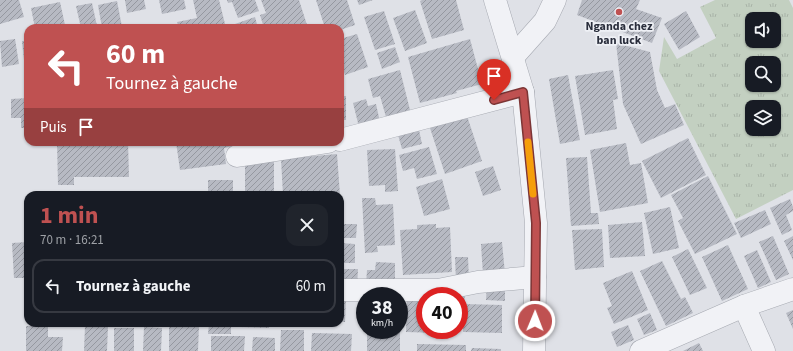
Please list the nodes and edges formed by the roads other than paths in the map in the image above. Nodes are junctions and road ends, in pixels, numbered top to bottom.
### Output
1 (495, 0) edge
2 (555, 0) edge
3 (513, 57) junction
4 (523, 92) junction
5 (344, 139) edge
6 (302, 146) edge
7 (237, 156) dead end
8 (535, 277) junction
9 (793, 289) edge
10 (344, 290) edge
11 (744, 306) junction
12 (534, 351) edge
13 (641, 351) edge
14 (764, 351) edge

1 - 3 street
2 - 3 street
3 - 4 street
4 - 5 street
4 - 8 street
6 - 7 street
8 - 10 street
8 - 12 street
9 - 11 street
11 - 13 street
11 - 14 street

